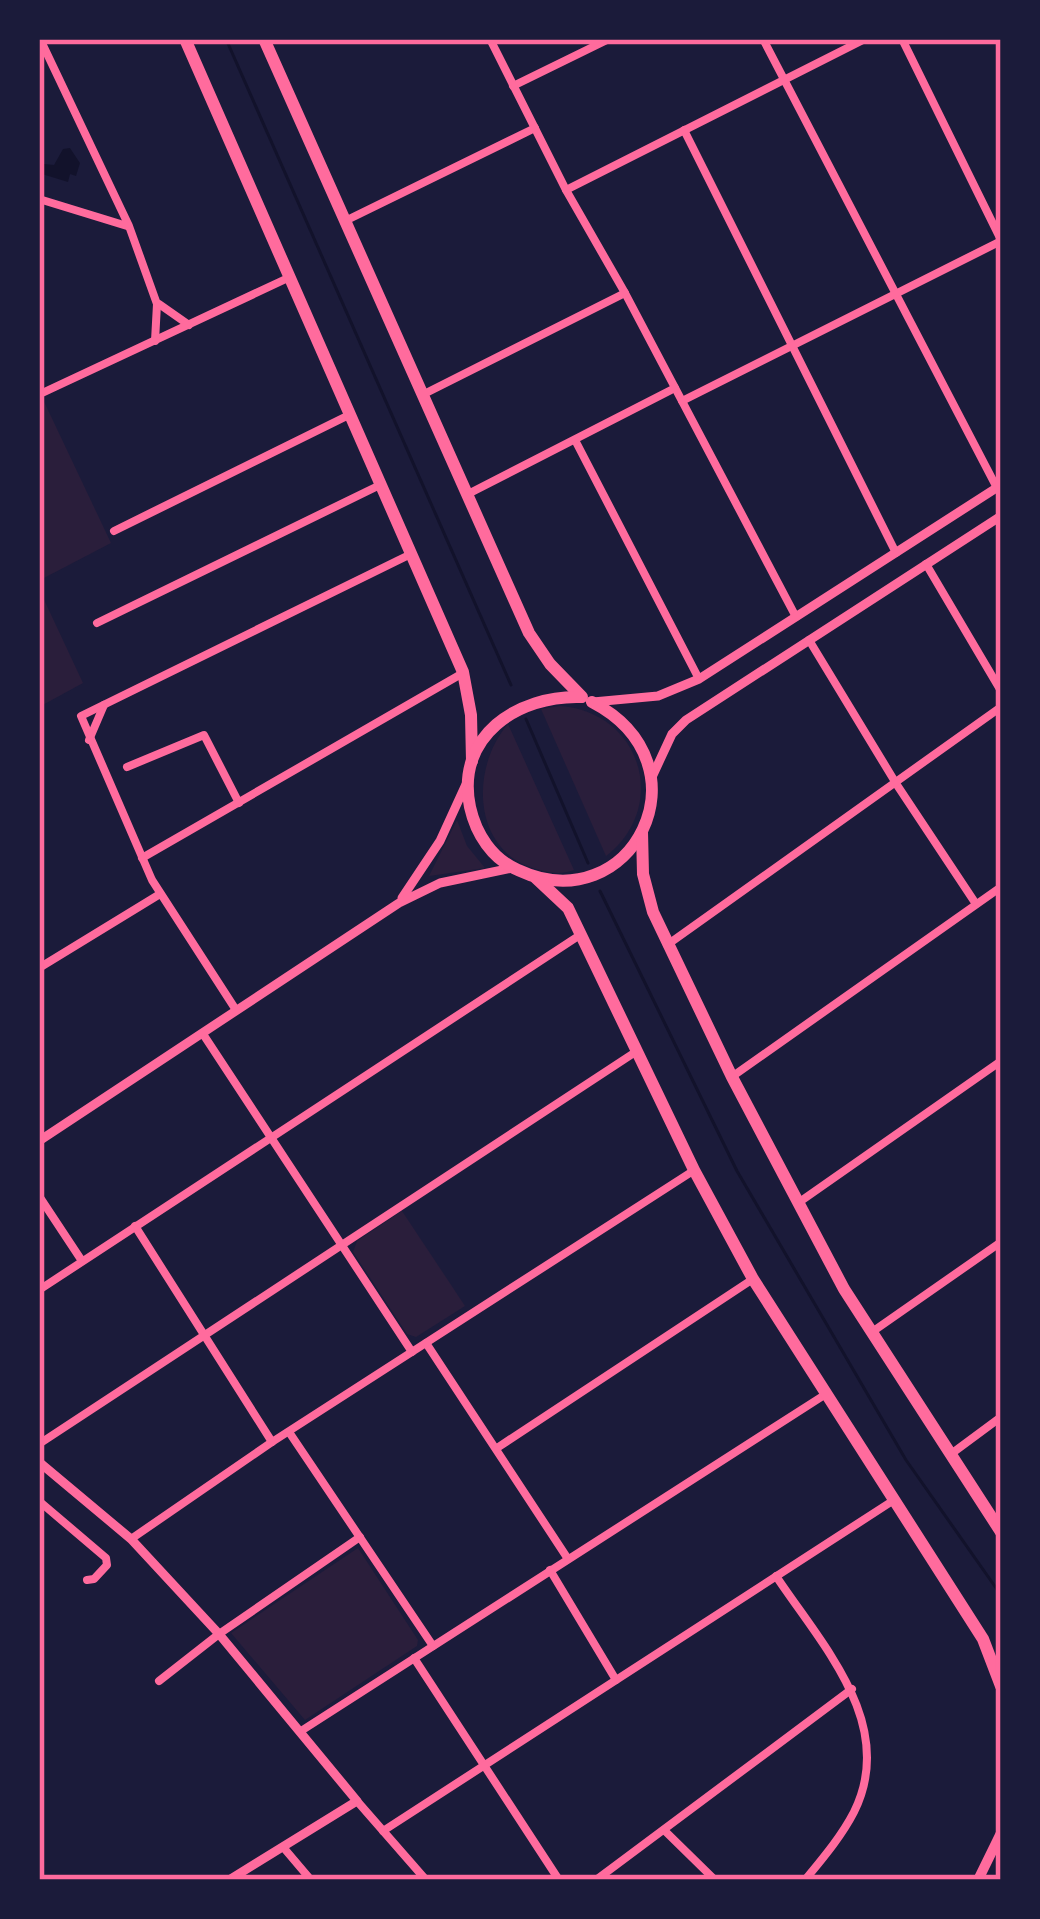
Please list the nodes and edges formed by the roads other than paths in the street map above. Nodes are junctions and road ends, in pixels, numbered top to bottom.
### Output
1 (185, 39) edge
2 (265, 39) edge
3 (490, 39) edge
4 (609, 39) edge
5 (764, 39) edge
6 (865, 39) edge
7 (902, 39) edge
8 (42, 41) edge
9 (784, 80) junction
10 (513, 86) junction
11 (535, 128) junction
12 (684, 130) junction
13 (566, 190) junction
14 (39, 199) edge
15 (345, 221) junction
16 (128, 226) junction
17 (1001, 241) edge
18 (288, 278) junction
19 (625, 293) junction
20 (898, 293) junction
21 (158, 304) junction
22 (189, 325) junction
23 (155, 341) junction
24 (792, 346) junction
25 (675, 388) junction
26 (40, 394) edge
27 (423, 394) junction
28 (682, 401) junction
29 (349, 415) junction
30 (575, 440) junction
31 (380, 485) junction
32 (999, 486) edge
33 (467, 495) junction
34 (1001, 516) edge
35 (114, 531) dead end
36 (896, 553) junction
37 (411, 554) junction
38 (926, 565) junction
39 (796, 617) junction
40 (97, 622) dead end
41 (809, 640) junction
42 (779, 644) junction
43 (463, 673) junction
44 (699, 679) junction
45 (1001, 691) edge
46 (587, 699) junction
47 (104, 705) junction
48 (1001, 707) edge
49 (88, 741) junction
50 (472, 761) junction
51 (127, 767) dead end
52 (652, 777) junction
53 (469, 778) junction
54 (897, 784) junction
55 (239, 804) junction
56 (642, 832) junction
57 (142, 858) junction
58 (512, 868) junction
59 (536, 878) junction
60 (1001, 887) edge
61 (160, 894) junction
62 (399, 903) junction
63 (976, 904) junction
64 (582, 934) junction
65 (668, 944) junction
66 (39, 968) edge
67 (236, 1010) junction
68 (203, 1034) junction
69 (637, 1051) junction
70 (1001, 1061) edge
71 (732, 1077) junction
72 (272, 1137) junction
73 (40, 1138) edge
74 (694, 1170) junction
75 (39, 1196) edge
76 (796, 1204) junction
77 (135, 1226) junction
78 (1001, 1241) edge
79 (343, 1245) junction
80 (82, 1261) junction
81 (753, 1280) junction
82 (39, 1290) edge
83 (871, 1333) junction
84 (205, 1336) junction
85 (426, 1343) junction
86 (412, 1352) junction
87 (826, 1394) junction
88 (1001, 1417) edge
89 (289, 1432) junction
90 (272, 1442) junction
91 (39, 1444) edge
92 (497, 1448) junction
93 (951, 1454) junction
94 (39, 1462) edge
95 (894, 1500) junction
96 (39, 1501) edge
97 (1001, 1532) edge
98 (360, 1537) junction
99 (131, 1539) junction
100 (568, 1558) junction
101 (550, 1570) junction
102 (776, 1576) junction
103 (87, 1580) dead end
104 (219, 1634) junction
105 (433, 1646) junction
106 (414, 1658) junction
107 (616, 1680) junction
108 (159, 1681) dead end
109 (1001, 1686) edge
110 (852, 1689) junction
111 (301, 1730) junction
112 (485, 1765) junction
113 (357, 1801) junction
114 (664, 1830) junction
115 (383, 1831) junction
116 (1001, 1833) edge
117 (283, 1846) junction
118 (229, 1880) edge
119 (311, 1880) edge
120 (426, 1880) edge
121 (559, 1880) edge
122 (596, 1880) edge
123 (715, 1880) edge
124 (805, 1880) edge
125 (978, 1880) edge

1 - 18 highway
2 - 15 highway
3 - 10 street
4 - 10 street
5 - 9 street
6 - 9 street
7 - 17 street
8 - 16 street
9 - 12 street
9 - 20 street
10 - 11 street
11 - 13 street
11 - 15 street
12 - 13 street
12 - 24 street
13 - 19 street
14 - 16 street
15 - 27 highway
16 - 21 street
17 - 20 street
18 - 22 street
18 - 29 highway
19 - 25 street
19 - 27 street
20 - 24 street
20 - 32 street
21 - 22 street
21 - 23 street
22 - 23 street
23 - 26 street
24 - 28 street
24 - 36 street
25 - 28 street
25 - 30 street
27 - 33 highway
28 - 39 street
29 - 31 highway
29 - 35 street
30 - 33 street
30 - 44 street
31 - 37 highway
31 - 40 street
32 - 36 street
33 - 46 highway
34 - 38 street
36 - 39 street
37 - 43 highway
37 - 47 street
38 - 41 street
38 - 45 street
39 - 42 street
41 - 42 street
41 - 54 street
42 - 44 street
42 - 52 street
43 - 50 highway
43 - 55 street
44 - 46 street
46 - 50 highway
46 - 52 highway
47 - 49 street
47 - 49 street
48 - 54 street
49 - 57 street
50 - 53 highway
51 - 55 street
52 - 56 highway
53 - 58 highway
53 - 62 street
54 - 63 street
54 - 65 street
55 - 57 street
56 - 59 highway
56 - 65 highway
57 - 61 street
58 - 59 highway
58 - 62 street
59 - 64 highway
60 - 63 street
61 - 66 street
61 - 67 street
62 - 67 street
63 - 71 street
64 - 69 highway
64 - 72 street
65 - 71 highway
67 - 68 street
68 - 72 street
68 - 73 street
69 - 74 highway
69 - 79 street
70 - 76 street
71 - 76 highway
72 - 77 street
72 - 79 street
74 - 81 highway
74 - 85 street
75 - 80 street
76 - 83 highway
77 - 80 street
77 - 84 street
78 - 83 street
79 - 84 street
79 - 86 street
80 - 82 street
81 - 87 highway
81 - 92 street
83 - 93 highway
84 - 90 street
84 - 91 street
85 - 86 street
85 - 92 street
86 - 89 street
87 - 95 highway
87 - 100 street
88 - 93 street
89 - 90 street
89 - 98 street
90 - 99 street
92 - 100 street
93 - 97 highway
94 - 99 street
95 - 102 street
95 - 109 highway
96 - 103 street
98 - 104 street
98 - 105 street
99 - 104 street
100 - 101 street
101 - 105 street
101 - 107 street
102 - 107 street
102 - 110 street
104 - 108 street
104 - 111 street
105 - 106 street
106 - 111 street
106 - 112 street
107 - 112 street
110 - 114 street
110 - 124 street
111 - 113 street
112 - 115 street
112 - 121 street
113 - 115 street
113 - 117 street
114 - 122 street
114 - 123 street
115 - 120 street
116 - 125 main road
117 - 118 street
117 - 119 street

